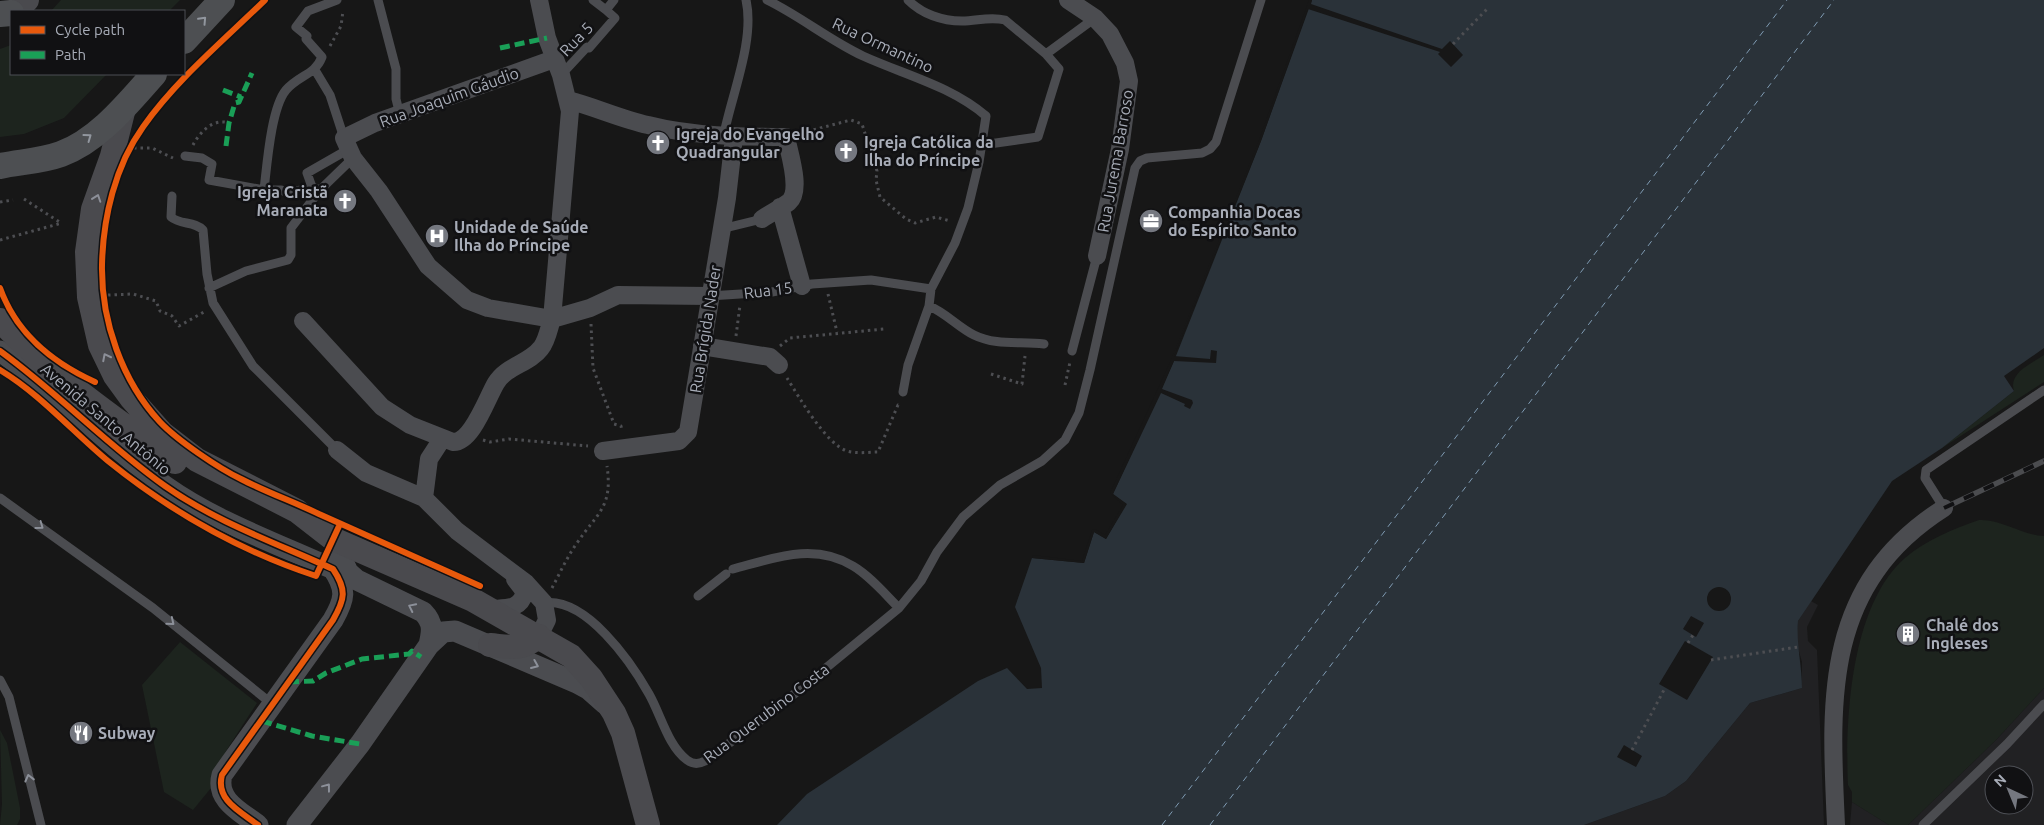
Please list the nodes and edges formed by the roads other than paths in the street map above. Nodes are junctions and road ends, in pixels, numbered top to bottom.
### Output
1 (27, 0) edge
2 (222, 0) edge
3 (337, 0) edge
4 (378, 0) edge
5 (539, 0) edge
6 (593, 0) edge
7 (614, 0) edge
8 (746, 0) edge
9 (767, 0) edge
10 (908, 0) edge
11 (1068, 0) edge
12 (1261, 0) edge
13 (17, 10) edge
14 (606, 10) junction
15 (10, 15) edge
16 (1095, 18) junction
17 (0, 24) edge
18 (185, 40) edge
19 (1046, 54) junction
20 (554, 59) junction
21 (315, 70) junction
22 (153, 75) edge
23 (561, 76) junction
24 (568, 100) junction
25 (124, 108) junction
26 (400, 116) junction
27 (729, 136) junction
28 (982, 145) junction
29 (349, 148) junction
30 (185, 156) dead end
31 (0, 166) edge
32 (316, 188) junction
33 (264, 190) junction
34 (172, 196) dead end
35 (780, 207) junction
36 (762, 219) joint
37 (720, 229) junction
38 (1097, 256) joint
39 (802, 286) junction
40 (209, 288) junction
41 (931, 289) junction
42 (709, 296) junction
43 (929, 306) junction
44 (552, 319) junction
45 (0, 320) edge
46 (304, 321) dead end
47 (1044, 344) dead end
48 (702, 346) junction
49 (0, 351) edge
50 (1072, 351) road end
51 (775, 361) road end
52 (2044, 390) edge
53 (903, 392) road end
54 (442, 439) junction
55 (337, 450) joint
56 (605, 451) road end
57 (0, 498) edge
58 (424, 498) junction
59 (1944, 508) joint
60 (333, 538) junction
61 (505, 568) junction
62 (698, 596) dead end
63 (544, 603) junction
64 (899, 608) junction
65 (492, 610) junction
66 (539, 636) junction
67 (429, 645) junction
68 (490, 646) junction
69 (0, 680) edge
70 (272, 704) junction
71 (2044, 704) edge
72 (614, 713) junction
73 (41, 825) edge
74 (258, 825) edge
75 (297, 825) edge
76 (648, 825) edge
77 (1836, 825) edge
78 (1923, 825) edge

1 - 13 main road
18 -> 2 main road
3 - 21 lane
4 - 26 lane
5 - 20 street
6 - 14 lane
7 - 14 lane, Rua 5
8 - 27 lane, Rua Brígida Nader
9 - 28 lane, Rua Ormantino
10 - 19 lane
11 - 16 street, Rua Jurema Barroso
12 - 64 lane
14 - 23 lane, Rua 5
15 - 17 main road
16 - 19 lane
16 - 38 street, Rua Jurema Barroso
19 - 28 lane
20 - 23 street
20 - 26 street, Rua Joaquim Gáudio
21 - 29 lane
21 - 33 lane
22 - 25 main road
23 - 24 street
24 - 27 street
24 - 44 street
31 -> 25 main road
60 -> 25 main road
26 - 29 street, Rua Joaquim Gáudio
27 - 35 street
27 - 37 street, Rua Brígida Nader
28 - 41 lane
29 - 32 lane, Rua Joaquim Gáudio
29 - 32 lane
29 - 44 street
30 - 33 lane
32 - 33 lane
32 - 40 lane, Rua Joaquim Gáudio
34 - 40 lane
35 - 36 street
35 - 39 street
36 - 37 lane
37 - 42 street, Rua Brígida Nader
38 - 50 lane
39 - 41 lane, Rua 15
39 - 42 lane, Rua 15
40 - 55 lane
41 - 43 lane
42 - 44 street
42 - 48 street, Rua Brígida Nader
43 - 47 lane
43 - 53 lane
44 - 54 street
45 - 60 main road
46 - 54 street
48 - 51 street
48 - 56 street, Rua Brígida Nader
49 - 70 street, Avenida Santo Antônio
52 - 59 lane
54 - 58 street
55 - 58 street
57 -> 70 lane
58 - 61 street
59 - 77 street
60 - 65 main road
67 -> 60 street
61 - 63 street
61 - 65 street
62 - 64 lane
63 - 64 lane, Rua Querubino Costa
63 - 66 street
65 - 66 main road
66 - 68 main road
66 - 72 main road
67 - 68 street
75 -> 67 street
68 -> 72 street
73 -> 69 lane
70 - 74 street
71 - 78 lane
72 - 76 main road

